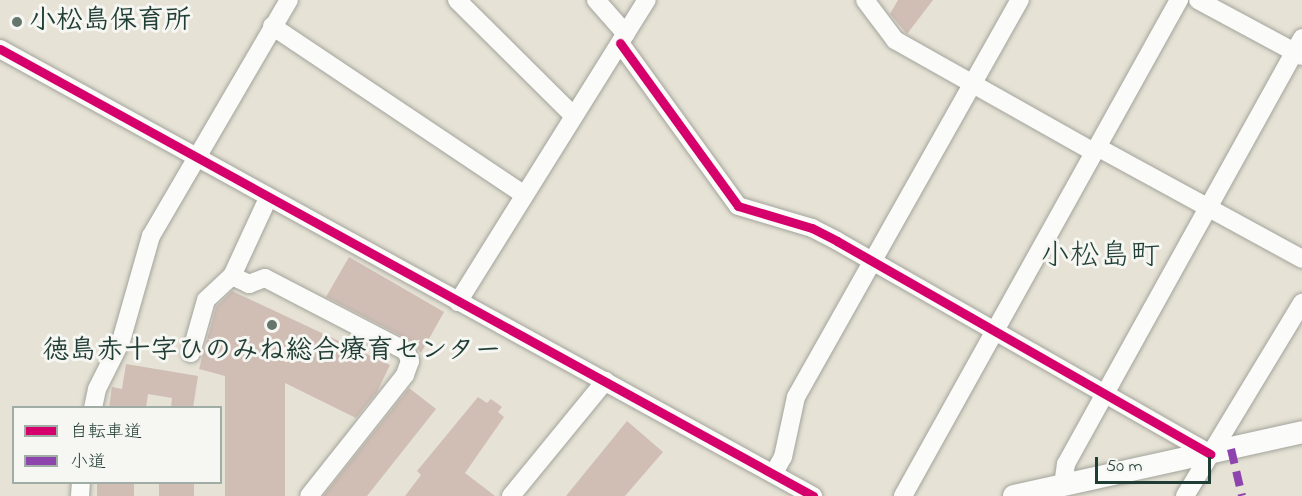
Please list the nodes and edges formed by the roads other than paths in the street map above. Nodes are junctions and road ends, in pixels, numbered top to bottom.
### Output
1 (289, 0) edge
2 (457, 0) edge
3 (596, 0) edge
4 (647, 0) edge
5 (865, 0) edge
6 (1020, 0) edge
7 (1179, 0) edge
8 (1198, 0) edge
9 (272, 26) junction
10 (623, 38) junction
11 (0, 49) edge
12 (1300, 49) edge
13 (973, 85) junction
14 (573, 115) junction
15 (1095, 150) junction
16 (197, 157) junction
17 (524, 195) junction
18 (268, 198) junction
19 (1208, 210) junction
20 (1302, 259) edge
21 (874, 264) junction
22 (232, 276) junction
23 (458, 302) junction
24 (1302, 303) edge
25 (995, 331) junction
26 (191, 353) dead end
27 (605, 381) junction
28 (1107, 393) junction
29 (93, 406) edge
30 (1302, 432) edge
31 (1210, 454) junction
32 (774, 474) junction
33 (1063, 485) junction
34 (309, 496) edge
35 (511, 496) edge
36 (813, 496) edge
37 (903, 496) edge
38 (1014, 496) edge
39 (1185, 496) edge

1 - 9 street
2 - 14 street
3 - 10 street
4 - 10 street
5 - 13 street
6 - 13 street
7 - 15 street
8 - 12 street
9 - 16 street
9 - 17 street
10 - 14 street
10 - 21 street
11 - 16 street
12 - 19 street
13 - 15 street
13 - 21 street
14 - 17 street
15 - 19 street
15 - 25 street
16 - 18 street
16 - 29 street
17 - 23 street
18 - 22 street
18 - 23 street
19 - 20 street
19 - 28 street
21 - 25 street
21 - 32 street
22 - 26 street
22 - 34 street
23 - 27 street
24 - 31 street
25 - 28 street
25 - 37 street
27 - 32 street
27 - 35 street
28 - 31 street
28 - 33 street
30 - 31 main road
31 - 33 main road
31 - 39 street
32 - 36 street
33 - 38 main road

